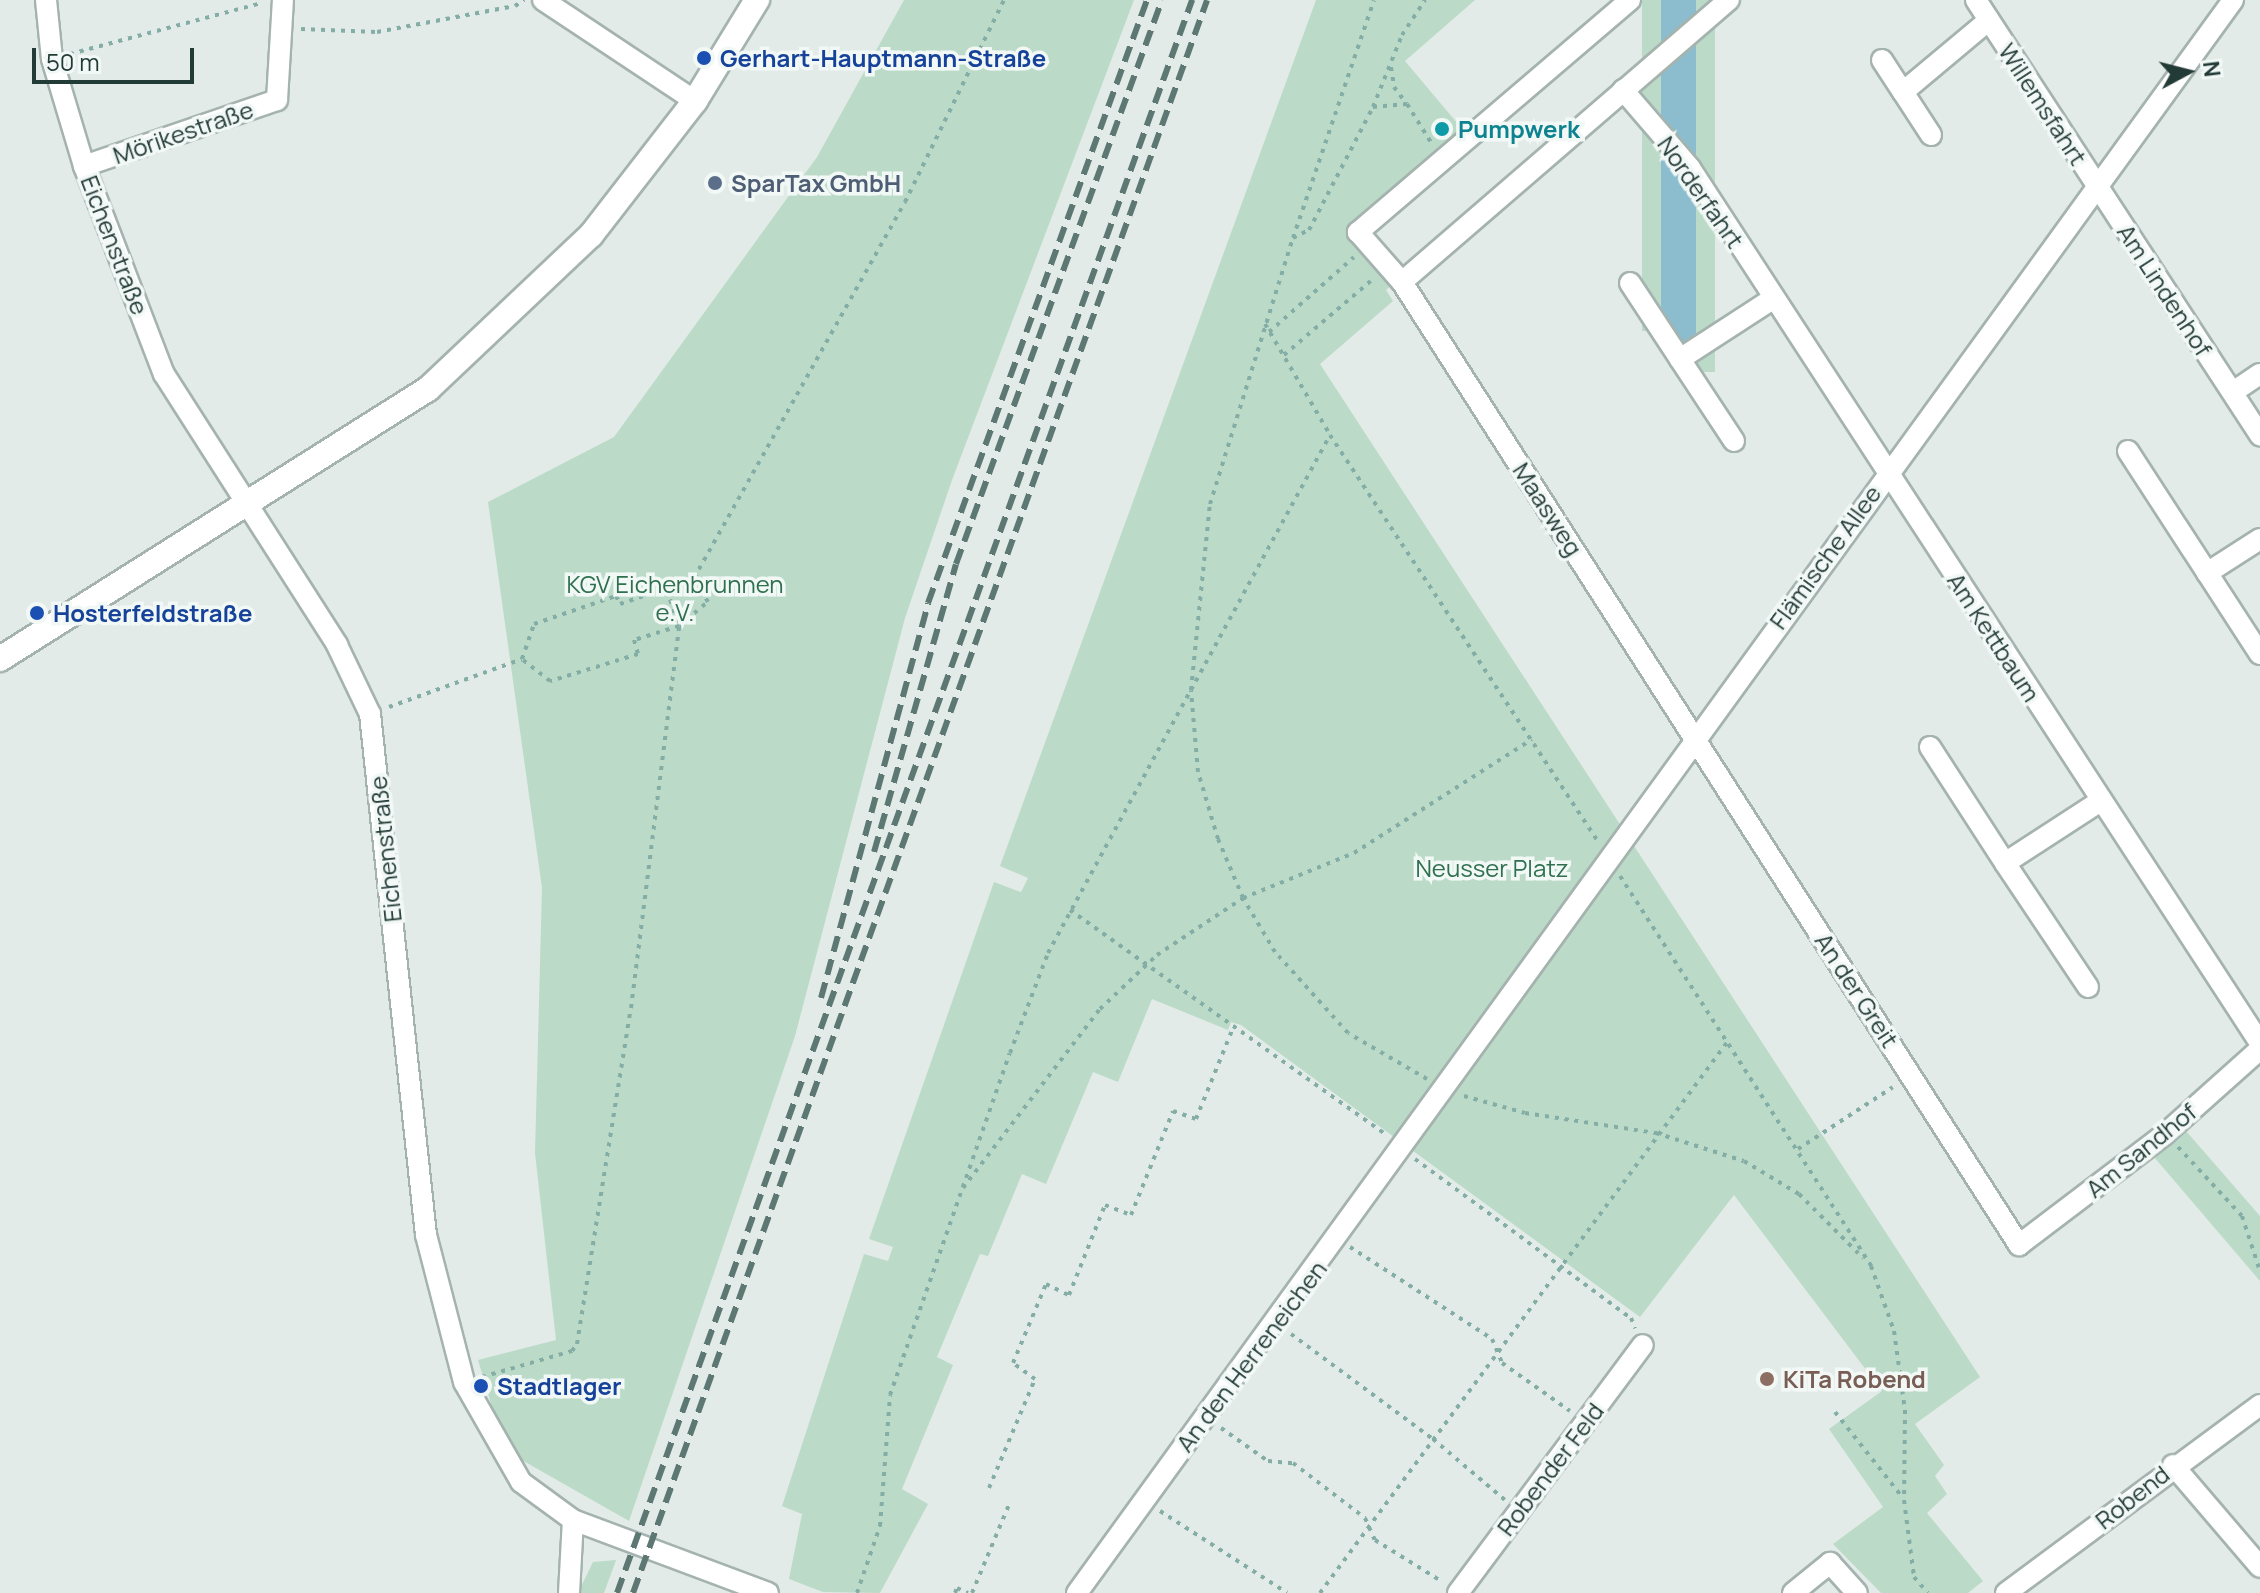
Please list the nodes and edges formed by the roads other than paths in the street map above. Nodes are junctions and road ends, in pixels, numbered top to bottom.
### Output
1 (46, 0) edge
2 (283, 0) edge
3 (543, 0) edge
4 (757, 0) edge
5 (1630, 0) edge
6 (1729, 0) edge
7 (1976, 0) edge
8 (2233, 0) edge
9 (1989, 20) junction
10 (1882, 60) dead end
11 (1623, 90) junction
12 (1903, 92) junction
13 (695, 101) junction
14 (1931, 135) dead end
15 (84, 166) junction
16 (2098, 189) junction
17 (1395, 274) junction
18 (1630, 283) dead end
19 (1774, 298) junction
20 (1680, 359) junction
21 (2260, 374) edge
22 (2233, 392) junction
23 (2260, 435) edge
24 (1734, 441) dead end
25 (2128, 451) dead end
26 (1888, 472) junction
27 (245, 502) junction
28 (2260, 539) edge
29 (2207, 573) junction
30 (2260, 654) edge
31 (0, 659) edge
32 (1694, 736) junction
33 (1930, 747) dead end
34 (2099, 802) junction
35 (2005, 863) junction
36 (2088, 987) dead end
37 (2260, 1046) edge
38 (1425, 1119) joint
39 (2019, 1245) joint
40 (1643, 1345) road end
41 (2260, 1405) edge
42 (2173, 1465) junction
43 (573, 1520) junction
44 (2260, 1567) edge
45 (1459, 1592) edge
46 (569, 1593) edge
47 (768, 1593) edge
48 (1077, 1593) edge
49 (1793, 1593) edge
50 (1857, 1593) edge
51 (2006, 1593) edge

1 - 15 street, Eichenstraße
2 - 15 street, Mörikestraße
3 - 13 street
4 - 13 street
5 - 17 street, Maasweg
6 - 11 street
7 - 9 street, Willemsfahrt
8 - 16 street, Flämische Allee
9 - 12 street, Willemsfahrt
9 - 16 street, Willemsfahrt
10 - 12 street
11 - 17 street
11 - 19 street, Norderfahrt
12 - 14 street
13 - 27 street
15 - 27 street, Eichenstraße
16 - 22 street, Am Lindenhof
16 - 26 street, Flämische Allee
17 - 32 street, Maasweg
18 - 20 street
19 - 20 street
19 - 26 street, Norderfahrt
20 - 24 street
21 - 22 street
22 - 23 street, Am Lindenhof
25 - 29 street
26 - 32 street, Flämische Allee
26 - 34 street, Am Kettbaum
27 - 31 street
27 - 43 street, Eichenstraße
28 - 29 street
29 - 30 street
32 - 38 street, Flämische Allee
32 - 39 street, An der Greit
33 - 35 street
34 - 35 street
34 - 37 street, Am Kettbaum
35 - 36 street
37 - 39 street, Am Sandhof
38 - 48 street, An den Herreneichen
40 - 45 street, Robender Feld
41 - 42 street, Robend
42 - 44 street
42 - 51 street, Robend
43 - 46 street
43 - 47 street, Eichenstraße
49 - 50 street

